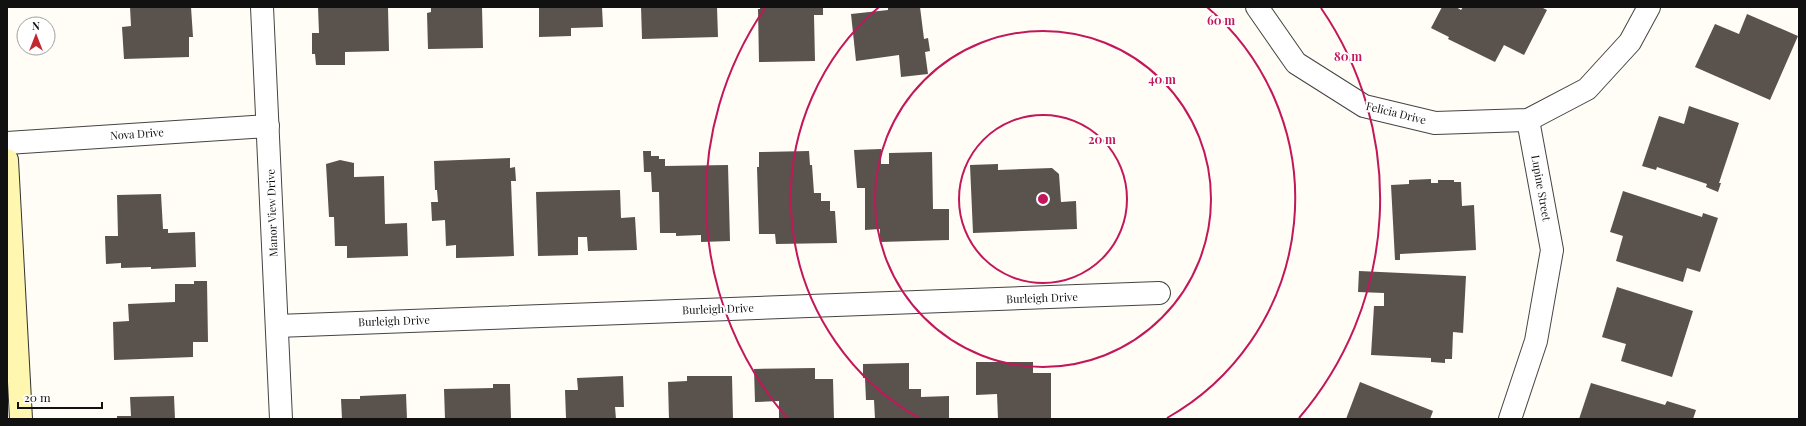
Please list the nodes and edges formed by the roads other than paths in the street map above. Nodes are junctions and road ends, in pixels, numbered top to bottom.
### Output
1 (262, 7) edge
2 (1257, 7) edge
3 (1649, 7) edge
4 (1528, 120) junction
5 (268, 126) junction
6 (7, 143) edge
7 (7, 160) edge
8 (1159, 293) dead end
9 (277, 326) junction
10 (21, 419) edge
11 (281, 419) edge
12 (1510, 419) edge

1 - 5 street, Manor View Drive
2 - 4 street, Felicia Drive
3 - 4 street
4 - 12 street, Lupine Street
5 - 6 street, Nova Drive
5 - 9 street, Manor View Drive
7 - 10 main road
8 - 9 street, Burleigh Drive
9 - 11 street, Manor View Drive

